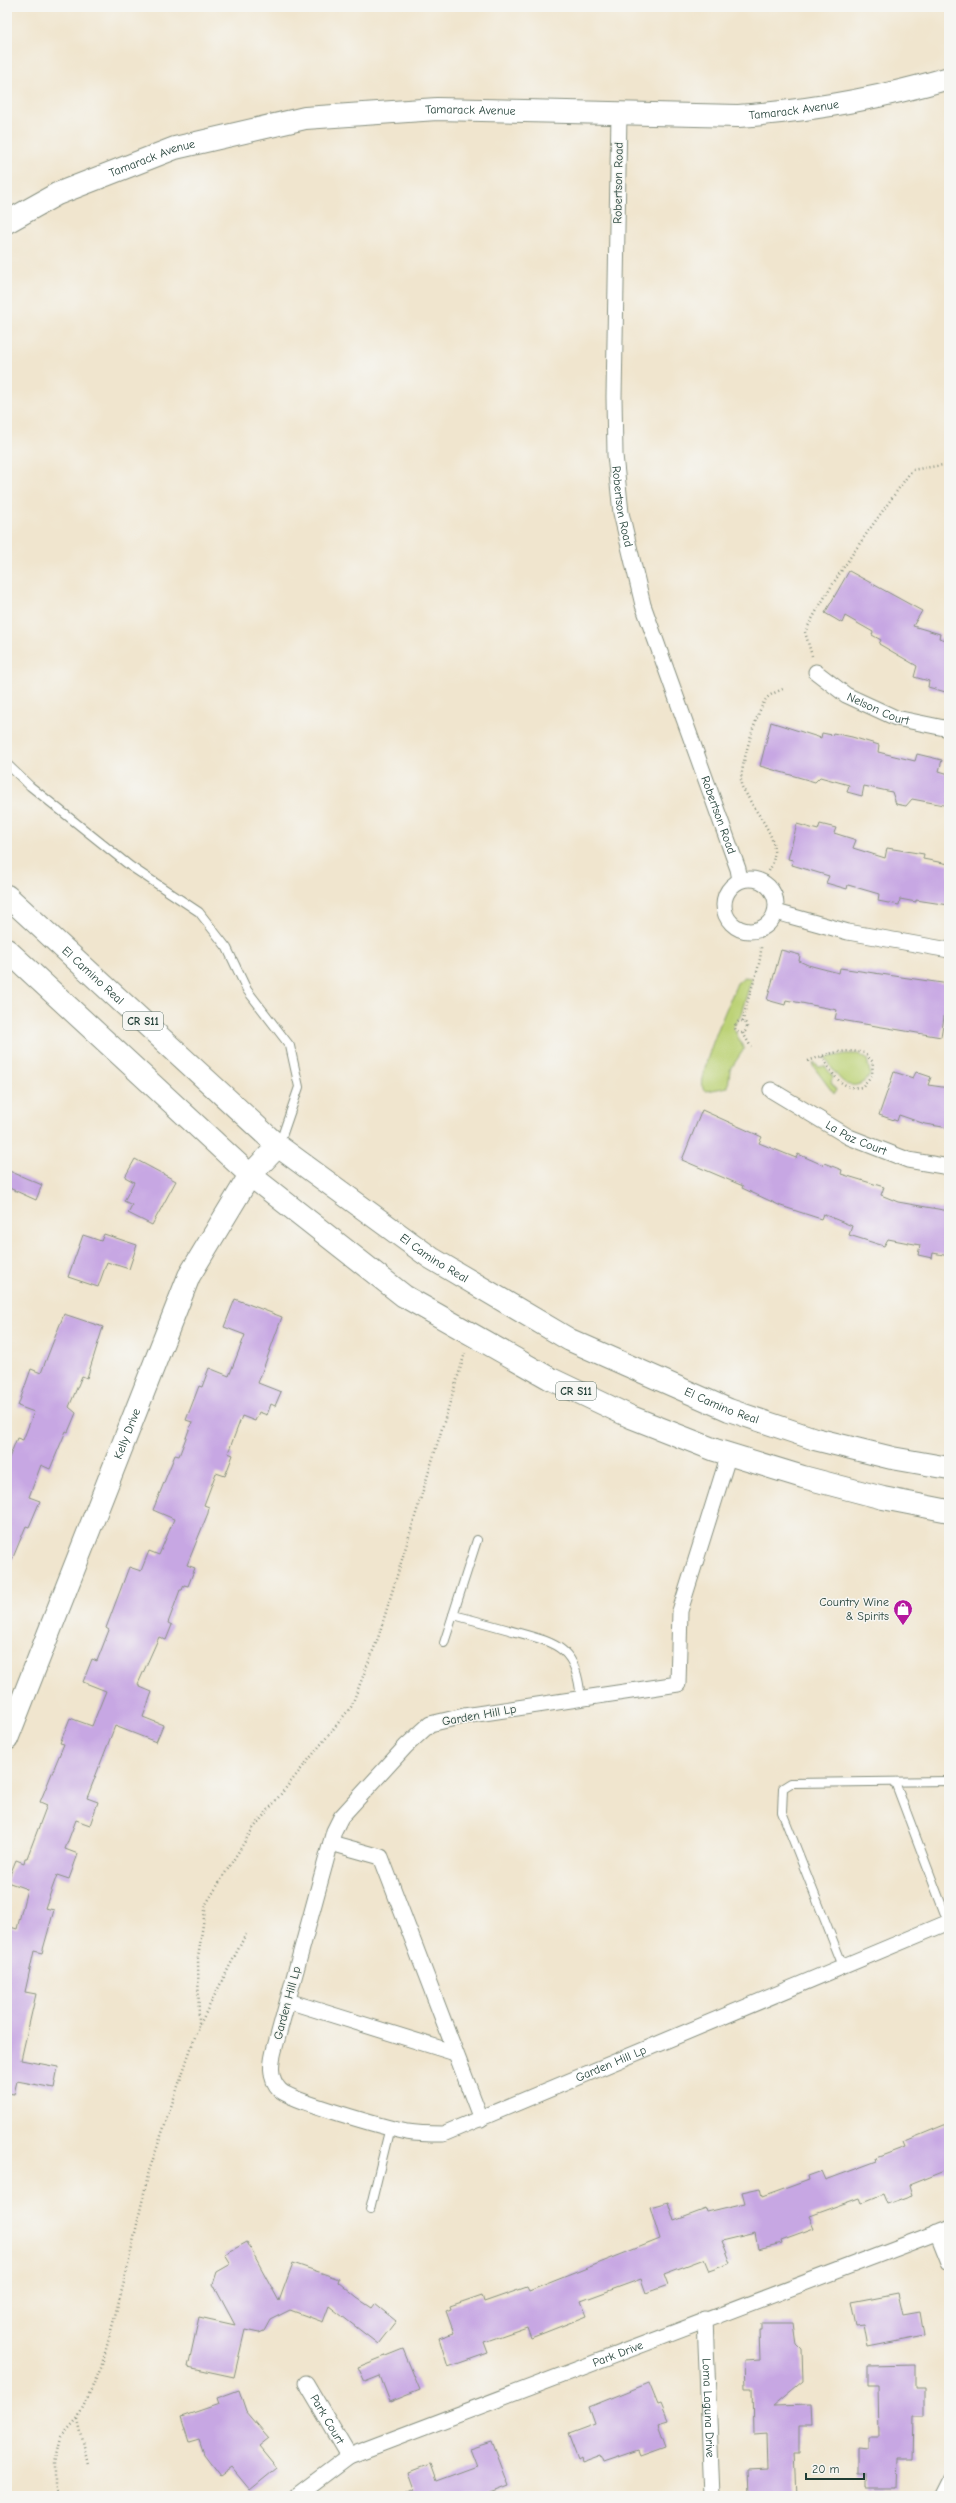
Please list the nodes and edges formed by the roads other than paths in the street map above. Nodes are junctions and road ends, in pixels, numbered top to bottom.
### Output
1 (949, 78) edge
2 (619, 114) junction
3 (7, 222) edge
4 (816, 672) road end
5 (949, 728) edge
6 (7, 764) edge
7 (740, 880) junction
8 (7, 896) edge
9 (776, 912) junction
10 (7, 950) edge
11 (949, 950) edge
12 (771, 1090) dead end
13 (278, 1146) junction
14 (949, 1168) edge
15 (250, 1175) junction
16 (729, 1454) junction
17 (949, 1468) edge
18 (949, 1511) edge
19 (477, 1540) dead end
20 (453, 1614) junction
21 (444, 1643) dead end
22 (581, 1699) junction
23 (7, 1740) edge
24 (949, 1781) edge
25 (895, 1782) junction
26 (331, 1843) junction
27 (949, 1922) edge
28 (843, 1966) junction
29 (288, 2001) junction
30 (455, 2053) junction
31 (482, 2119) junction
32 (390, 2127) junction
33 (370, 2209) dead end
34 (943, 2230) edge
35 (949, 2262) edge
36 (705, 2319) junction
37 (306, 2383) dead end
38 (349, 2456) junction
39 (949, 2480) edge
40 (296, 2496) edge
41 (712, 2496) edge
42 (941, 2496) edge

1 - 2 main road, Tamarack Avenue
2 - 3 main road, Tamarack Avenue
2 - 7 street, Robertson Road
4 - 5 street, Nelson Court
6 - 13 lane
7 - 9 street
7 - 9 street
8 - 13 main road, El Camino Real / CR S11
9 - 11 street
10 - 15 main road, CR S11
12 - 14 street, La Paz Court
13 - 15 main road, Kelly Drive
13 - 17 main road, El Camino Real / CR S11
15 - 16 main road, CR S11
15 - 23 main road, Kelly Drive
16 - 18 main road, CR S11
16 - 22 street, Garden Hill Lp
19 - 20 lane
20 - 21 lane
20 - 22 lane
22 - 26 street, Garden Hill Lp
24 - 25 lane
25 - 27 lane
25 - 28 lane
26 - 29 street, Garden Hill Lp
26 - 30 street
27 - 28 street, Garden Hill Lp
28 - 31 street, Garden Hill Lp
29 - 30 street
29 - 32 street, Garden Hill Lp
30 - 31 street
31 - 32 street, Garden Hill Lp
32 - 33 lane
34 - 35 street
34 - 36 street, Park Drive
36 - 38 street, Park Drive
36 - 41 street, Loma Laguna Drive
37 - 38 street, Park Court
38 - 40 street, Park Drive
39 - 42 street

